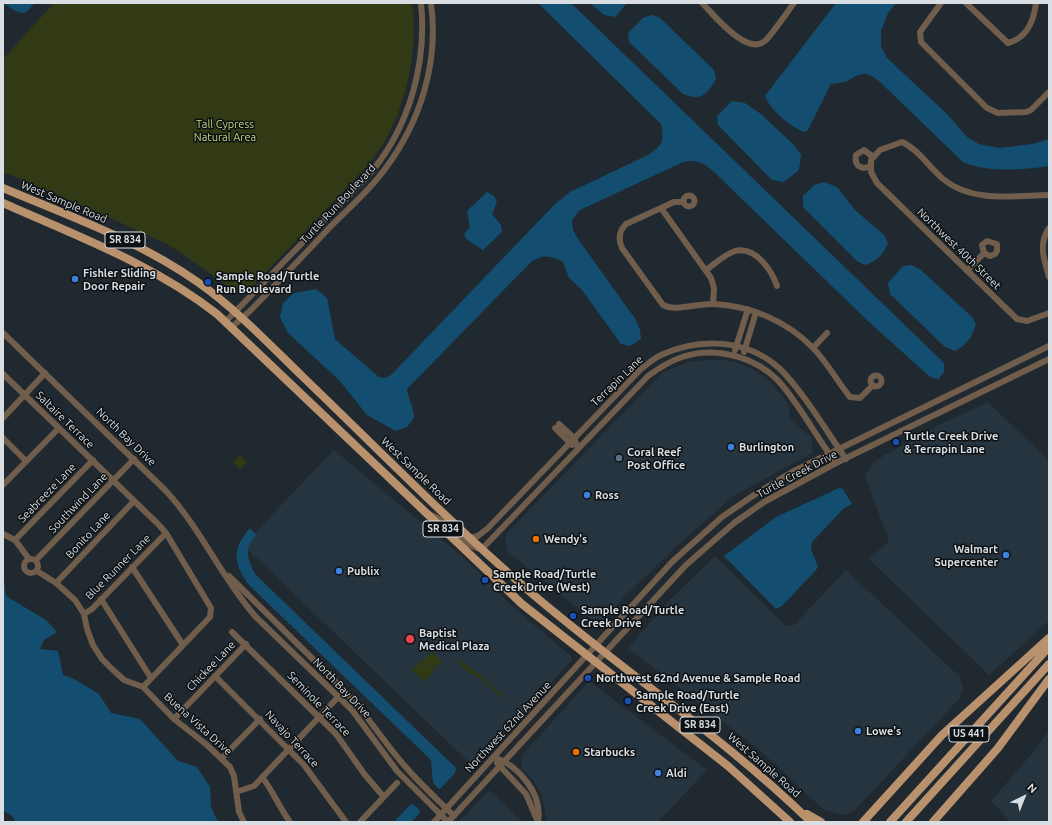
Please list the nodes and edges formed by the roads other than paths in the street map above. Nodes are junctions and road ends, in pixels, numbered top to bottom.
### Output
1 (421, 3) edge
2 (431, 3) edge
3 (702, 3) edge
4 (794, 3) edge
5 (941, 3) edge
6 (966, 3) edge
7 (1036, 3) edge
8 (1049, 92) edge
9 (872, 156) junction
10 (870, 166) junction
11 (3, 188) edge
12 (1049, 195) edge
13 (684, 202) dead end
14 (3, 203) edge
15 (661, 208) junction
16 (1049, 228) edge
17 (984, 253) dead end
18 (706, 270) junction
19 (967, 271) junction
20 (1049, 277) edge
21 (777, 286) dead end
22 (713, 304) junction
23 (748, 309) junction
24 (235, 312) junction
25 (756, 312) junction
26 (1049, 313) edge
27 (242, 318) junction
28 (229, 324) junction
29 (3, 333) edge
30 (827, 333) dead end
31 (736, 346) junction
32 (1049, 346) edge
33 (745, 348) junction
34 (813, 348) junction
35 (733, 355) junction
36 (742, 358) junction
37 (1049, 359) edge
38 (45, 373) junction
39 (3, 374) edge
40 (973, 384) junction
41 (782, 385) junction
42 (873, 385) dead end
43 (25, 395) junction
44 (976, 396) junction
45 (806, 402) junction
46 (3, 418) edge
47 (59, 428) junction
48 (3, 438) edge
49 (574, 438) junction
50 (569, 443) junction
51 (355, 445) junction
52 (376, 447) junction
53 (578, 448) junction
54 (840, 450) junction
55 (830, 454) junction
56 (134, 459) junction
57 (846, 459) junction
58 (93, 460) junction
59 (26, 461) junction
60 (836, 463) junction
61 (114, 481) junction
62 (3, 485) edge
63 (757, 493) junction
64 (134, 501) junction
65 (756, 507) junction
66 (425, 512) junction
67 (166, 533) junction
68 (3, 534) edge
69 (470, 538) junction
70 (15, 540) junction
71 (689, 546) junction
72 (482, 549) junction
73 (698, 553) junction
74 (29, 559) junction
75 (36, 560) junction
76 (132, 568) junction
77 (221, 568) junction
78 (37, 571) junction
79 (56, 583) junction
80 (101, 600) junction
81 (84, 614) junction
82 (232, 632) dead end
83 (1049, 638) edge
84 (246, 644) junction
85 (182, 645) junction
86 (596, 645) junction
87 (1049, 646) edge
88 (606, 652) junction
89 (587, 656) junction
90 (596, 663) junction
91 (1049, 664) edge
92 (215, 676) junction
93 (151, 678) junction
94 (1049, 680) edge
95 (143, 688) junction
96 (344, 690) junction
97 (338, 696) junction
98 (319, 716) junction
99 (174, 719) junction
100 (260, 719) junction
101 (289, 748) junction
102 (494, 757) junction
103 (222, 758) junction
104 (398, 758) junction
105 (504, 761) junction
106 (392, 764) junction
107 (499, 766) junction
108 (262, 777) junction
109 (397, 783) dead end
110 (236, 792) junction
111 (384, 797) junction
112 (795, 806) junction
113 (447, 808) junction
114 (441, 815) junction
115 (454, 816) junction
116 (862, 821) edge
117 (244, 822) edge
118 (290, 822) edge
119 (346, 822) edge
120 (360, 822) edge
121 (434, 822) edge
122 (448, 822) edge
123 (538, 822) edge
124 (790, 822) edge
125 (811, 822) edge
126 (821, 822) edge
127 (890, 822) edge
128 (906, 822) edge
129 (933, 822) edge

1 - 24 street, Turtle Run Boulevard
2 - 27 street, Turtle Run Boulevard
3 - 4 street
5 - 8 street
6 - 7 street
9 - 10 street
9 - 10 street
9 - 12 street
10 - 19 street, Northwest 40th Street
11 - 24 main road, West Sample Road / SR 834
13 - 15 street
14 - 28 main road, SR 834
15 - 18 street
15 - 22 street
16 - 20 street
17 - 19 street
18 - 21 street
18 - 22 street
19 - 26 street, Northwest 40th Street
22 - 23 street
23 - 25 street
23 - 31 street
24 - 27 main road, West Sample Road / SR 834
24 - 28 street, Turtle Run Boulevard
25 - 33 street
25 - 34 street
27 - 28 street, Turtle Run Boulevard
27 - 52 main road, West Sample Road / SR 834
28 - 51 main road, SR 834
29 - 38 street, North Bay Drive
30 - 34 street
31 - 33 street, Terrapin Lane
31 - 35 street
31 - 49 street, Terrapin Lane
32 - 40 street, Turtle Creek Drive
33 - 36 street
33 - 45 street, Terrapin Lane
34 - 42 street
35 - 36 street, Terrapin Lane
35 - 53 street, Terrapin Lane
36 - 41 street, Terrapin Lane
37 - 44 street, Turtle Creek Drive
38 - 43 street
38 - 56 street, North Bay Drive
39 - 43 street, Saltaire Terrace
40 - 44 street
40 - 54 street, Turtle Creek Drive
41 - 45 street
41 - 55 street, Terrapin Lane
43 - 46 street
43 - 47 street, Saltaire Terrace
44 - 57 street, Turtle Creek Drive
45 - 54 street, Terrapin Lane
47 - 58 street, Saltaire Terrace
47 - 59 street
48 - 59 street
49 - 50 street, Terrapin Lane
49 - 50 street
49 - 53 street
50 - 53 street
50 - 69 street, Terrapin Lane
51 - 52 main road
51 - 66 main road, SR 834
52 - 69 main road, West Sample Road / SR 834
53 - 72 street, Terrapin Lane
54 - 55 street, Turtle Creek Drive
54 - 57 street, Terrapin Lane
55 - 60 street, Terrapin Lane
55 - 63 street, Turtle Creek Drive
56 - 61 street, Southwind Lane
56 - 77 street, North Bay Drive
57 - 60 street, Turtle Creek Drive
58 - 61 street, Saltaire Terrace
58 - 70 street, Seabreeze Lane
59 - 62 street
60 - 65 street, Turtle Creek Drive
61 - 64 street, Saltaire Terrace
61 - 75 street, Southwind Lane
63 - 65 street
63 - 71 street, Turtle Creek Drive
64 - 67 street, Saltaire Terrace
64 - 79 street, Bonito Lane
65 - 73 street, Turtle Creek Drive
66 - 72 street
66 - 89 main road, SR 834
67 - 76 street, Blue Runner Lane
67 - 85 street, Saltaire Terrace
68 - 70 street
69 - 72 main road, West Sample Road / SR 834
70 - 74 street
71 - 73 street
71 - 86 street, Turtle Creek Drive
72 - 86 main road, West Sample Road / SR 834
73 - 88 street, Turtle Creek Drive
74 - 75 street
74 - 78 street
75 - 78 street
76 - 80 street, Blue Runner Lane
76 - 85 street
77 - 96 street, North Bay Drive
77 - 97 street, North Bay Drive
78 - 79 street, Buena Vista Drive
79 - 81 street, Buena Vista Drive
80 - 81 street, Blue Runner Lane
80 - 93 street
81 - 95 street, Buena Vista Drive
82 - 84 street, Seminole Terrace
83 - 116 main road
84 - 92 street, Chickee Lane
84 - 98 street, Seminole Terrace
85 - 93 street
86 - 88 main road, West Sample Road / SR 834
86 - 89 street, Northwest 62nd Avenue
87 - 127 main road, US 441
88 - 90 street, Turtle Creek Drive
88 - 112 main road, West Sample Road / SR 834
89 - 90 main road, SR 834
89 - 102 street, Northwest 62nd Avenue
90 - 105 street, Northwest 62nd Avenue
90 - 124 main road, SR 834
91 - 128 main road, US 441
92 - 99 street, Chickee Lane
92 - 100 street, Navajo Terrace
93 - 95 street
94 - 129 main road
95 - 99 street, Buena Vista Drive
96 - 97 street
96 - 104 street, North Bay Drive
97 - 98 street
97 - 106 street, North Bay Drive
98 - 101 street
98 - 111 street, Seminole Terrace
99 - 103 street, Buena Vista Drive
100 - 101 street, Navajo Terrace
100 - 103 street
101 - 108 street
101 - 119 street, Navajo Terrace
102 - 105 street
102 - 107 street
102 - 113 street, Northwest 62nd Avenue
103 - 110 street, Buena Vista Drive
104 - 106 street
104 - 113 street, North Bay Drive
105 - 107 street, Northwest 62nd Avenue
105 - 123 street
106 - 114 street, North Bay Drive
107 - 115 street, Northwest 62nd Avenue
107 - 123 street
108 - 110 street
108 - 118 street
109 - 111 street
110 - 117 street, Buena Vista Drive
111 - 120 street
112 - 125 main road, West Sample Road / SR 834
112 - 126 main road
113 - 114 street, Northwest 62nd Avenue
113 - 115 street, North Bay Drive
114 - 121 street, Northwest 62nd Avenue
114 - 122 street, North Bay Drive
115 - 122 street, Northwest 62nd Avenue

